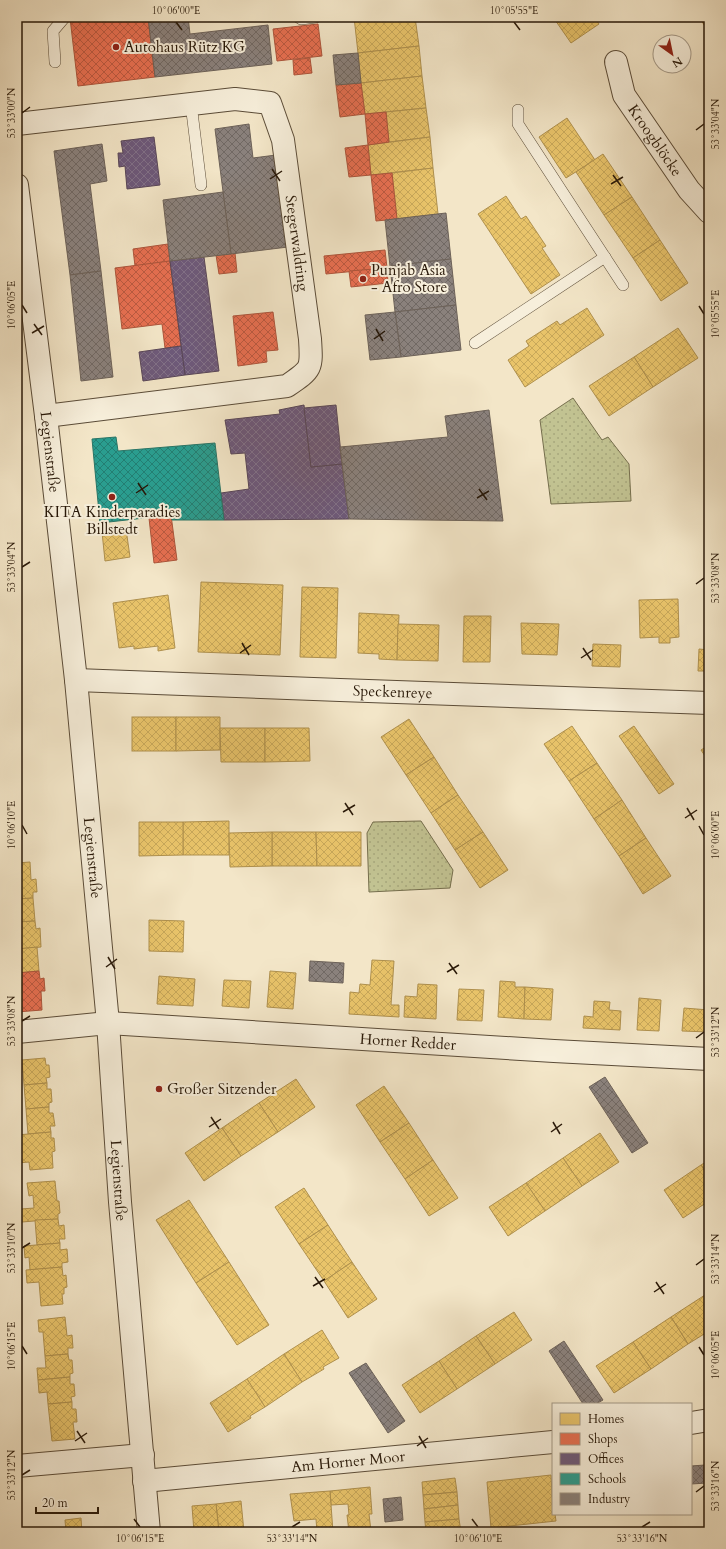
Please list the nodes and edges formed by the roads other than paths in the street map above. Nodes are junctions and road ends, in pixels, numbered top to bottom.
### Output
1 (65, 17) edge
2 (298, 17) edge
3 (316, 17) edge
4 (55, 62) dead end
5 (616, 62) dead end
6 (191, 104) junction
7 (518, 110) dead end
8 (17, 124) edge
9 (17, 185) edge
10 (201, 185) dead end
11 (709, 212) edge
12 (605, 257) junction
13 (623, 285) dead end
14 (475, 343) dead end
15 (46, 416) junction
16 (76, 680) junction
17 (709, 703) edge
18 (108, 1023) junction
19 (17, 1032) edge
20 (709, 1059) edge
21 (709, 1420) edge
22 (692, 1423) edge
23 (552, 1442) edge
24 (143, 1455) junction
25 (17, 1466) edge
26 (144, 1481) junction
27 (149, 1532) edge

1 - 4 lane
2 - 3 lane
5 - 11 street, Kroogblöcke
6 - 8 street, Stegerwaldring
6 - 10 lane
6 - 15 street, Stegerwaldring
7 - 12 lane
9 - 15 street, Legienstraße
12 - 13 lane
12 - 14 lane
15 - 16 street, Legienstraße
16 - 17 street, Speckenreye
16 - 18 street, Legienstraße
18 - 19 street, Horner Redder
18 - 20 street, Horner Redder
18 - 24 street, Legienstraße
21 - 22 street
23 - 26 street, Am Horner Moor
24 - 25 street
24 - 26 street, Legienstraße
26 - 27 street, Legienstraße

